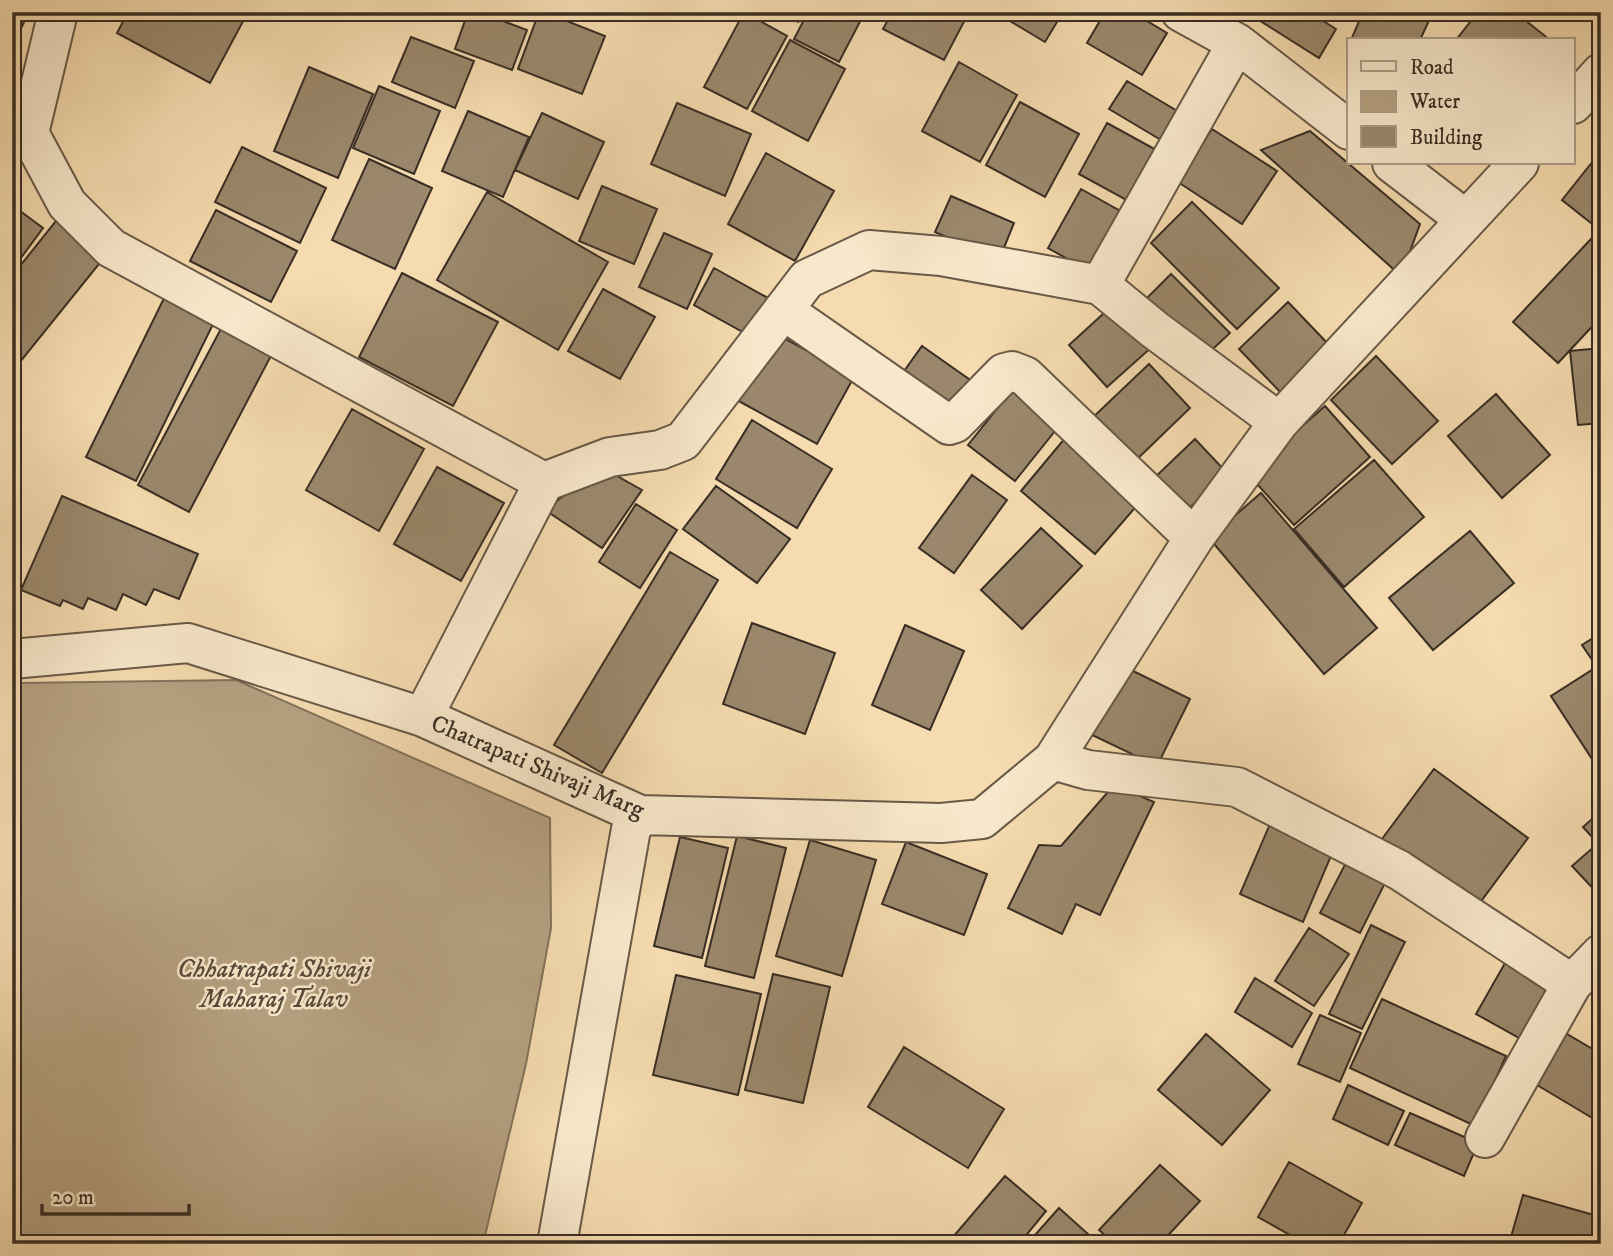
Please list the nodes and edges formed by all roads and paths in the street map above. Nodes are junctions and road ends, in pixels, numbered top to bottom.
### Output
1 (58, 12) edge
2 (1181, 12) edge
3 (1237, 44) junction
4 (1601, 73) edge
5 (1574, 103) edge
6 (1347, 128) edge
7 (20, 134) edge
8 (1393, 164) edge
9 (1518, 164) edge
10 (1466, 220) junction
11 (1100, 285) junction
12 (783, 310) junction
13 (1279, 422) junction
14 (544, 482) junction
15 (1194, 538) junction
16 (12, 659) edge
17 (423, 717) junction
18 (1054, 760) junction
19 (640, 815) junction
20 (1601, 954) edge
21 (1572, 984) junction
22 (1485, 1138) dead end
23 (557, 1244) edge

1 - 7 street
2 - 3 street
3 - 6 street
3 - 11 street
4 - 5 street
7 - 14 street
8 - 10 street
9 - 10 street, Chatrapati Shivaji Marg
10 - 13 street, Chatrapati Shivaji Marg
11 - 12 street
11 - 13 street
12 - 14 street
12 - 15 street
13 - 15 street, Chatrapati Shivaji Marg
14 - 17 street
15 - 18 street, Chatrapati Shivaji Marg
16 - 17 street, Chatrapati Shivaji Marg
17 - 19 street, Chatrapati Shivaji Marg
18 - 19 street, Chatrapati Shivaji Marg
18 - 21 street
19 - 23 street
20 - 21 street
21 - 22 street

